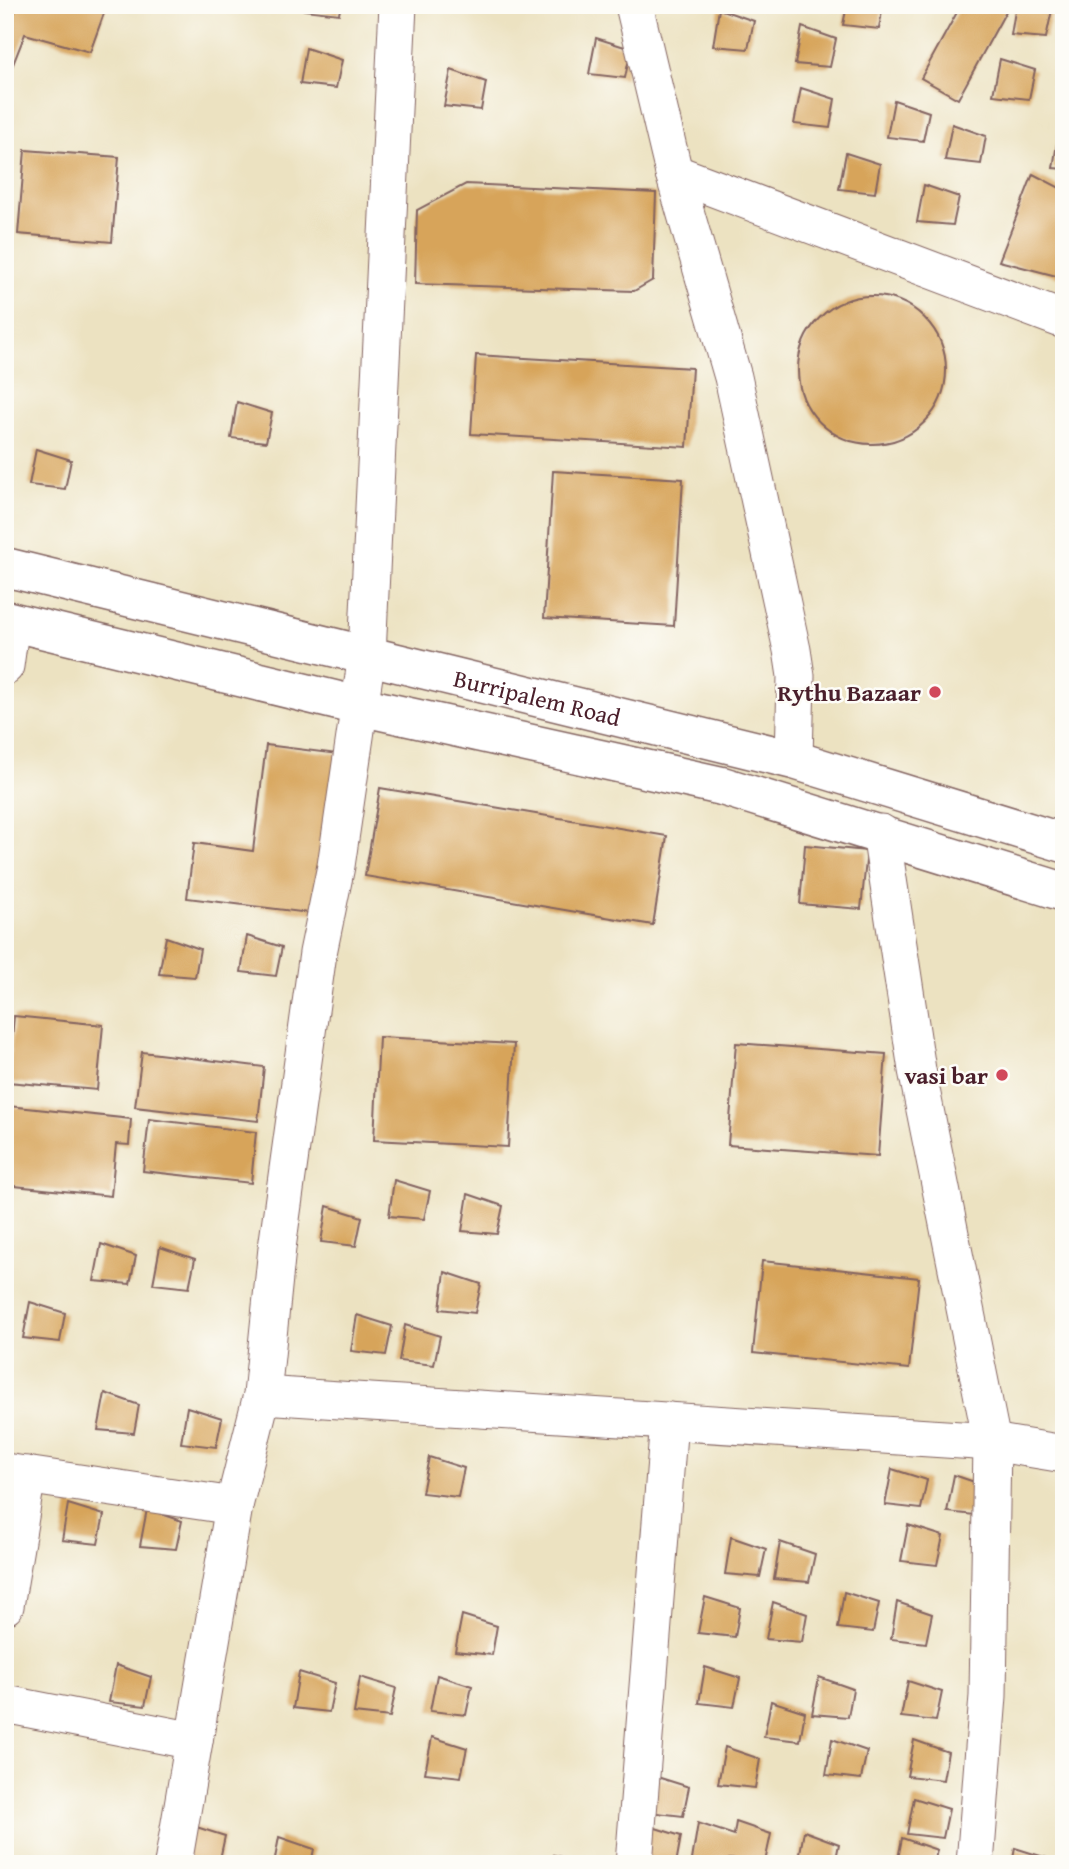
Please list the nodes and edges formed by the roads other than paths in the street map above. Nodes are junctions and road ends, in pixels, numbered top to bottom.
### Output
1 (398, 5) edge
2 (634, 5) edge
3 (674, 173) junction
4 (1064, 320) edge
5 (5, 567) edge
6 (8, 621) edge
7 (367, 655) junction
8 (5, 666) edge
9 (359, 706) junction
10 (794, 760) junction
11 (881, 833) junction
12 (1064, 843) edge
13 (1064, 892) edge
14 (262, 1395) junction
15 (669, 1421) junction
16 (992, 1442) junction
17 (1064, 1454) edge
18 (16, 1474) edge
19 (234, 1506) junction
20 (5, 1605) edge
21 (5, 1704) edge
22 (194, 1741) junction
23 (173, 1864) edge
24 (635, 1864) edge
25 (975, 1864) edge

1 - 7 street
2 - 3 street
3 - 4 street
3 - 10 street
5 - 7 main road, Burripalem Road
6 - 8 street
6 - 9 main road, Burripalem Road
7 - 9 street
7 - 10 main road, Burripalem Road
9 - 11 main road, Burripalem Road
9 - 14 street
10 - 12 main road, Burripalem Road
11 - 13 main road, Burripalem Road
11 - 16 street
14 - 15 street
14 - 19 street
15 - 16 street
15 - 24 street
16 - 17 street
16 - 25 street
18 - 19 street
18 - 20 street
19 - 22 street
21 - 22 street
22 - 23 street

